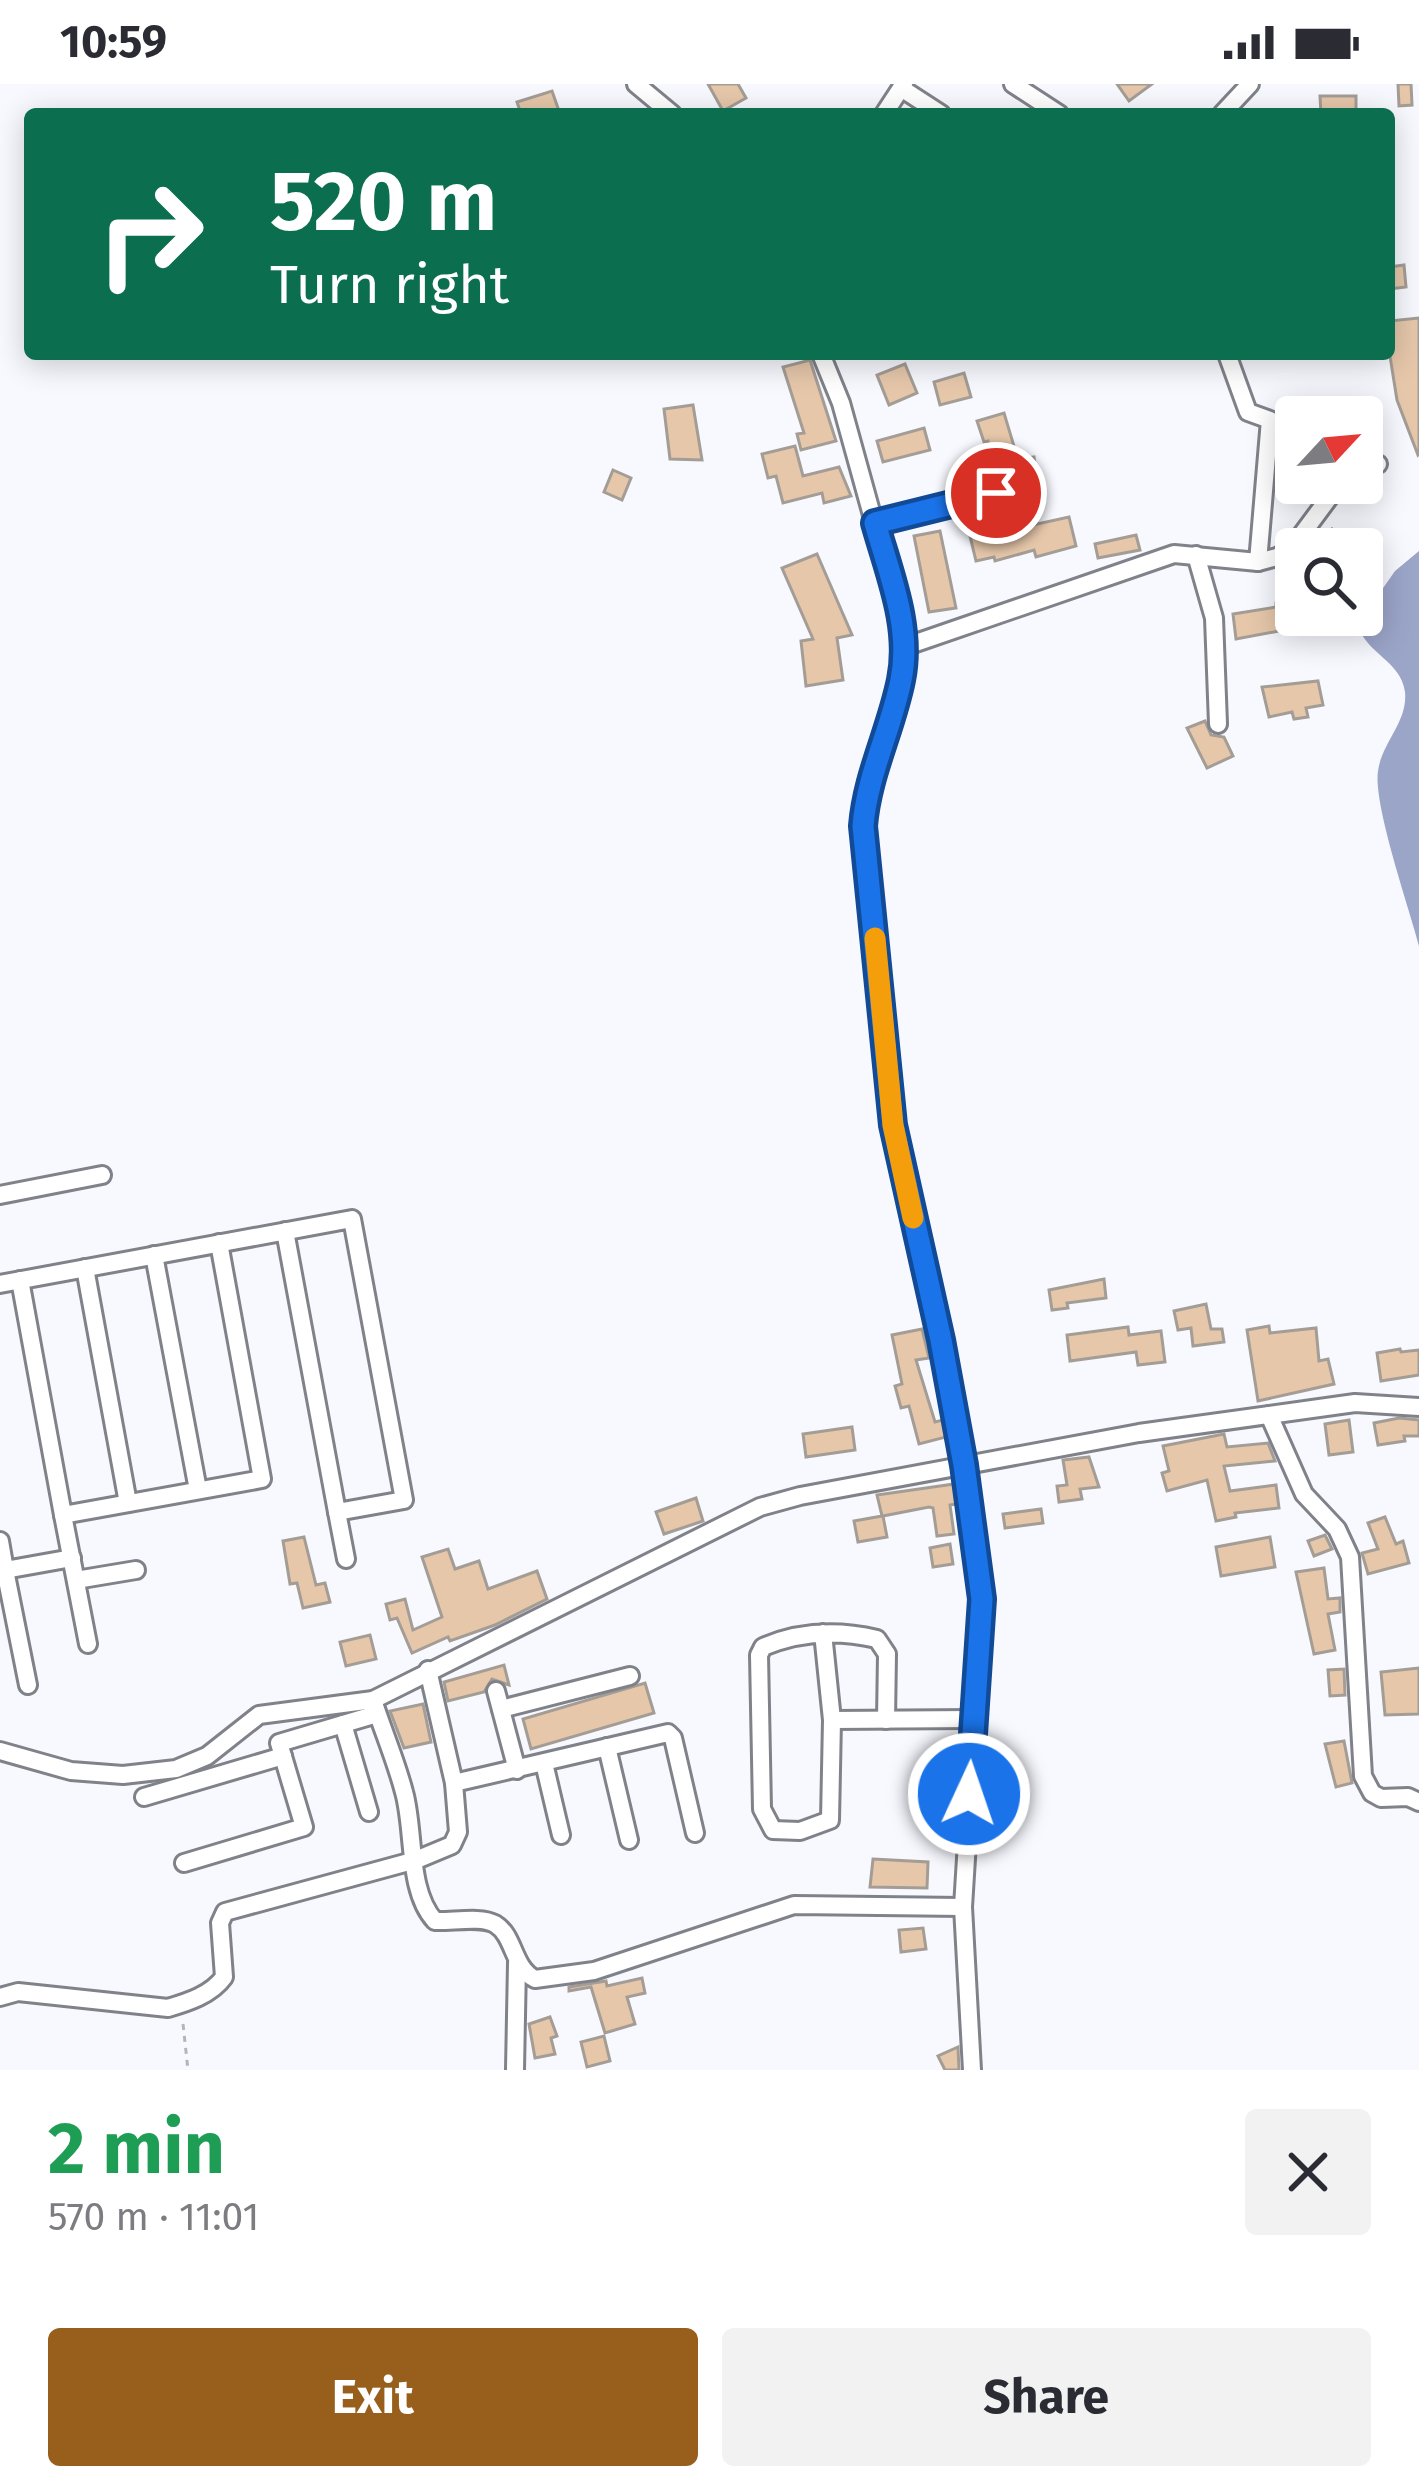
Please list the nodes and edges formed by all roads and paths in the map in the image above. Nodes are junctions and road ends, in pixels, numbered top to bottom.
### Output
1 (636, 84) edge
2 (1013, 84) edge
3 (1250, 84) edge
4 (902, 86) edge
5 (665, 108) edge
6 (933, 108) edge
7 (1050, 108) edge
8 (1228, 108) edge
9 (823, 360) edge
10 (1229, 360) edge
11 (996, 493) dead end
12 (1324, 504) edge
13 (875, 523) junction
14 (1196, 555) junction
15 (1258, 562) junction
16 (904, 646) junction
17 (1218, 724) dead end
18 (102, 1175) dead end
19 (0, 1195) edge
20 (285, 1231) junction
21 (219, 1244) junction
22 (154, 1255) junction
23 (85, 1268) junction
24 (20, 1280) junction
25 (0, 1284) edge
26 (1419, 1407) edge
27 (1269, 1415) junction
28 (964, 1465) junction
29 (198, 1490) junction
30 (128, 1503) junction
31 (337, 1512) junction
32 (63, 1515) junction
33 (0, 1541) edge
34 (72, 1558) junction
35 (346, 1558) dead end
36 (5, 1570) junction
37 (136, 1570) dead end
38 (76, 1580) junction
39 (823, 1633) junction
40 (88, 1644) dead end
41 (428, 1670) junction
42 (630, 1676) dead end
43 (28, 1685) dead end
44 (375, 1707) junction
45 (973, 1719) junction
46 (832, 1720) junction
47 (886, 1720) junction
48 (343, 1724) junction
49 (607, 1747) junction
50 (0, 1751) edge
51 (283, 1756) junction
52 (544, 1763) junction
53 (518, 1770) junction
54 (454, 1783) junction
55 (144, 1797) dead end
56 (1419, 1802) edge
57 (369, 1812) dead end
58 (695, 1833) dead end
59 (561, 1834) dead end
60 (629, 1840) dead end
61 (416, 1860) junction
62 (184, 1863) dead end
63 (963, 1907) junction
64 (517, 1962) junction
65 (0, 1997) edge
66 (181, 2004) junction
67 (188, 2070) edge
68 (515, 2070) edge
69 (972, 2070) edge

1 - 5 street
2 - 7 street
3 - 8 street
4 - 6 street
9 - 13 street
10 - 15 street
11 - 13 street
12 - 15 street
13 - 16 street
14 - 15 street
14 - 16 street
14 - 17 street
16 - 28 street
18 - 19 street
20 - 21 street
20 - 31 street
20 - 31 street
21 - 22 street
21 - 29 street
22 - 23 street
22 - 29 street
23 - 24 street
23 - 30 street
24 - 25 street
24 - 32 street
26 - 27 street
27 - 28 street
27 - 56 street
28 - 41 street
28 - 45 street
29 - 30 street
30 - 32 street
31 - 35 street
32 - 34 street
33 - 36 street
34 - 36 street
34 - 38 street
36 - 43 street
37 - 38 street
38 - 40 street
39 - 46 street
39 - 46 street
39 - 47 street
41 - 44 street
41 - 54 street
42 - 53 street
44 - 48 street
44 - 50 street
44 - 61 street
45 - 47 street
45 - 63 street
46 - 47 street
48 - 51 street
48 - 57 street
49 - 52 street
49 - 58 street
49 - 60 street
51 - 55 street
51 - 62 street
52 - 53 street
52 - 59 street
53 - 54 street
54 - 61 street
61 - 64 street
61 - 66 street
63 - 64 street
63 - 69 street
64 - 68 street
65 - 66 street
66 - 67 path

